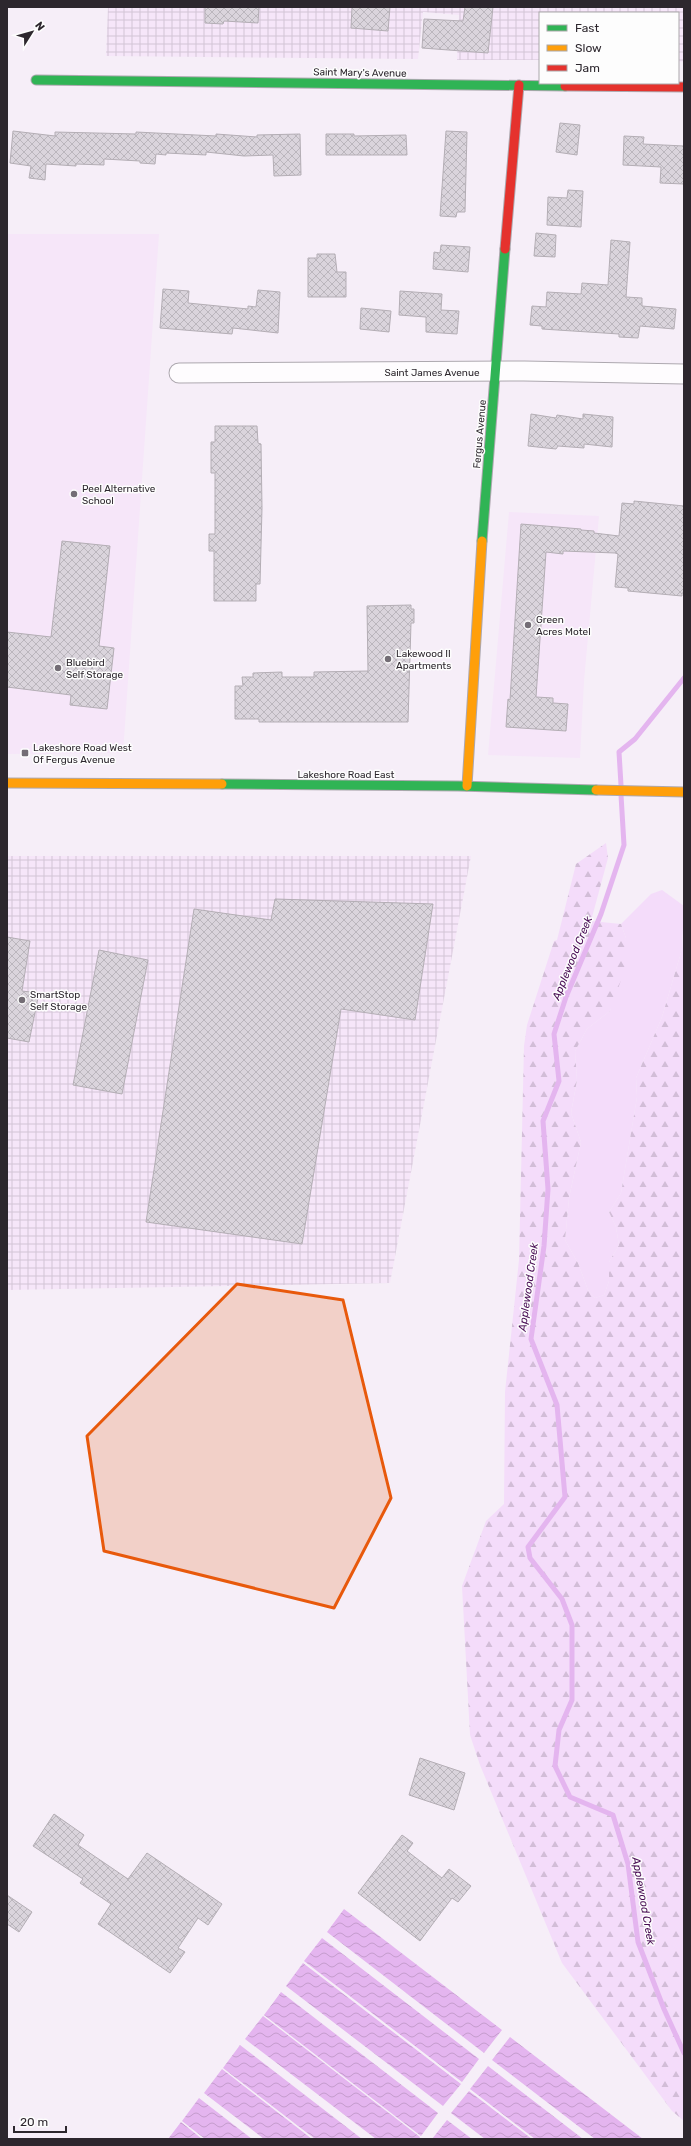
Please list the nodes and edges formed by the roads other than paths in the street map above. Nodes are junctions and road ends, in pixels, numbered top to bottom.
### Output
1 (36, 80) dead end
2 (519, 85) junction
3 (684, 87) edge
4 (495, 372) junction
5 (179, 373) dead end
6 (684, 374) edge
7 (7, 783) edge
8 (467, 786) junction
9 (684, 792) edge

1 - 2 street, Saint Mary's Avenue
2 - 3 street, Saint Mary's Avenue
2 - 4 street, Fergus Avenue
4 - 5 street, Saint James Avenue
4 - 6 street, Saint James Avenue
4 - 8 street, Fergus Avenue
7 - 8 street, Lakeshore Road East
8 - 9 street, Lakeshore Road East

